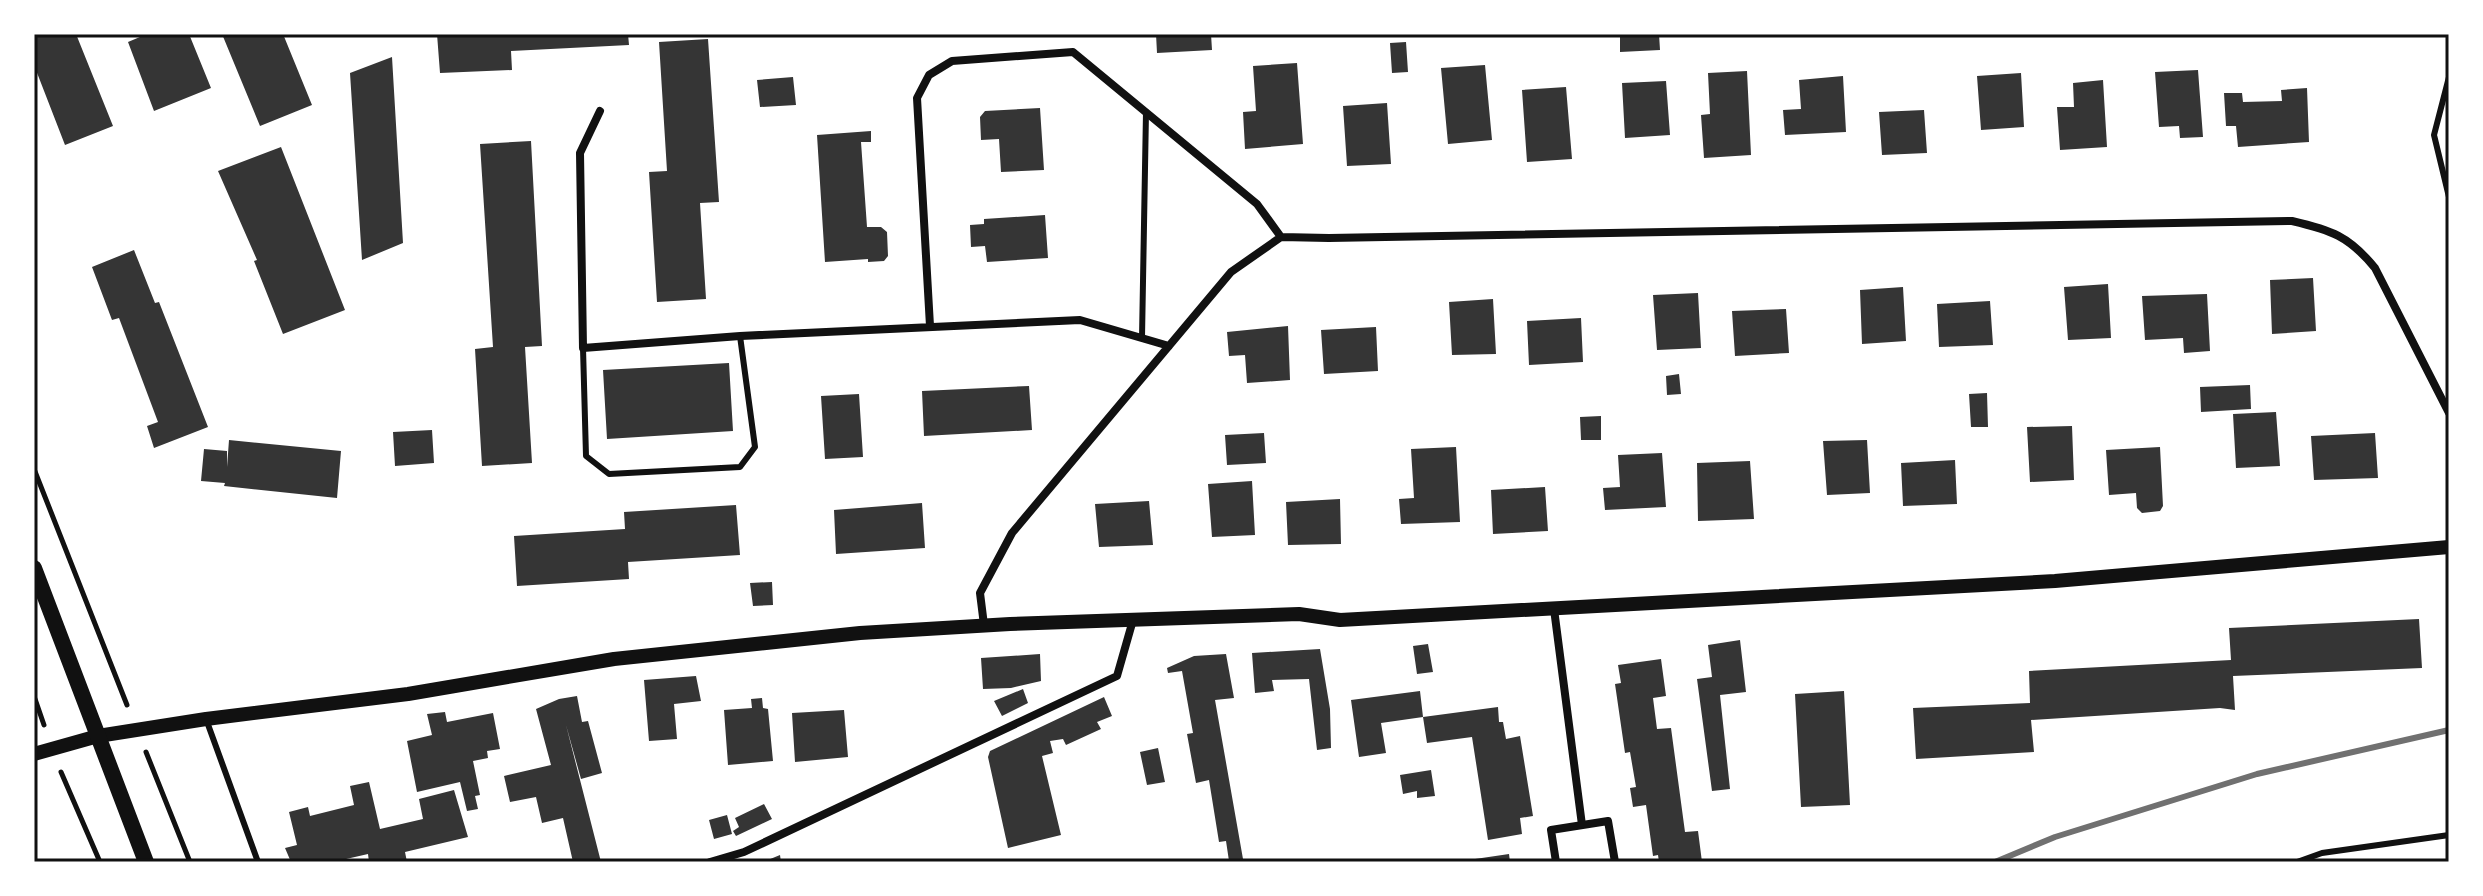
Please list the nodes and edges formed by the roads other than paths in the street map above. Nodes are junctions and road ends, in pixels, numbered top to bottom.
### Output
1 (2449, 77) edge
2 (600, 111) dead end
3 (1146, 112) junction
4 (2449, 197) edge
5 (1281, 237) junction
6 (930, 326) junction
7 (740, 336) junction
8 (1142, 338) junction
9 (1169, 346) junction
10 (583, 348) junction
11 (2449, 413) edge
12 (2449, 547) edge
13 (34, 568) edge
14 (1554, 609) junction
15 (1133, 620) junction
16 (984, 625) junction
17 (206, 719) junction
18 (98, 736) junction
19 (34, 754) edge
20 (1582, 825) junction
21 (2449, 835) edge
22 (146, 862) edge
23 (258, 862) edge
24 (710, 862) edge
25 (1556, 862) edge
26 (1615, 862) edge
27 (2297, 862) edge

1 - 4 lane
2 - 10 street
3 - 5 street
3 - 6 street
3 - 8 lane
5 - 9 street
5 - 11 street
6 - 7 street
6 - 8 street
7 - 10 street
7 - 10 lane
8 - 9 street
9 - 16 street
12 - 14 street
13 - 18 main road
14 - 15 street
14 - 20 street
15 - 16 street
15 - 24 street
16 - 17 street
17 - 18 street
17 - 23 lane
18 - 19 street
18 - 22 main road
20 - 25 street
20 - 26 street
21 - 27 lane

